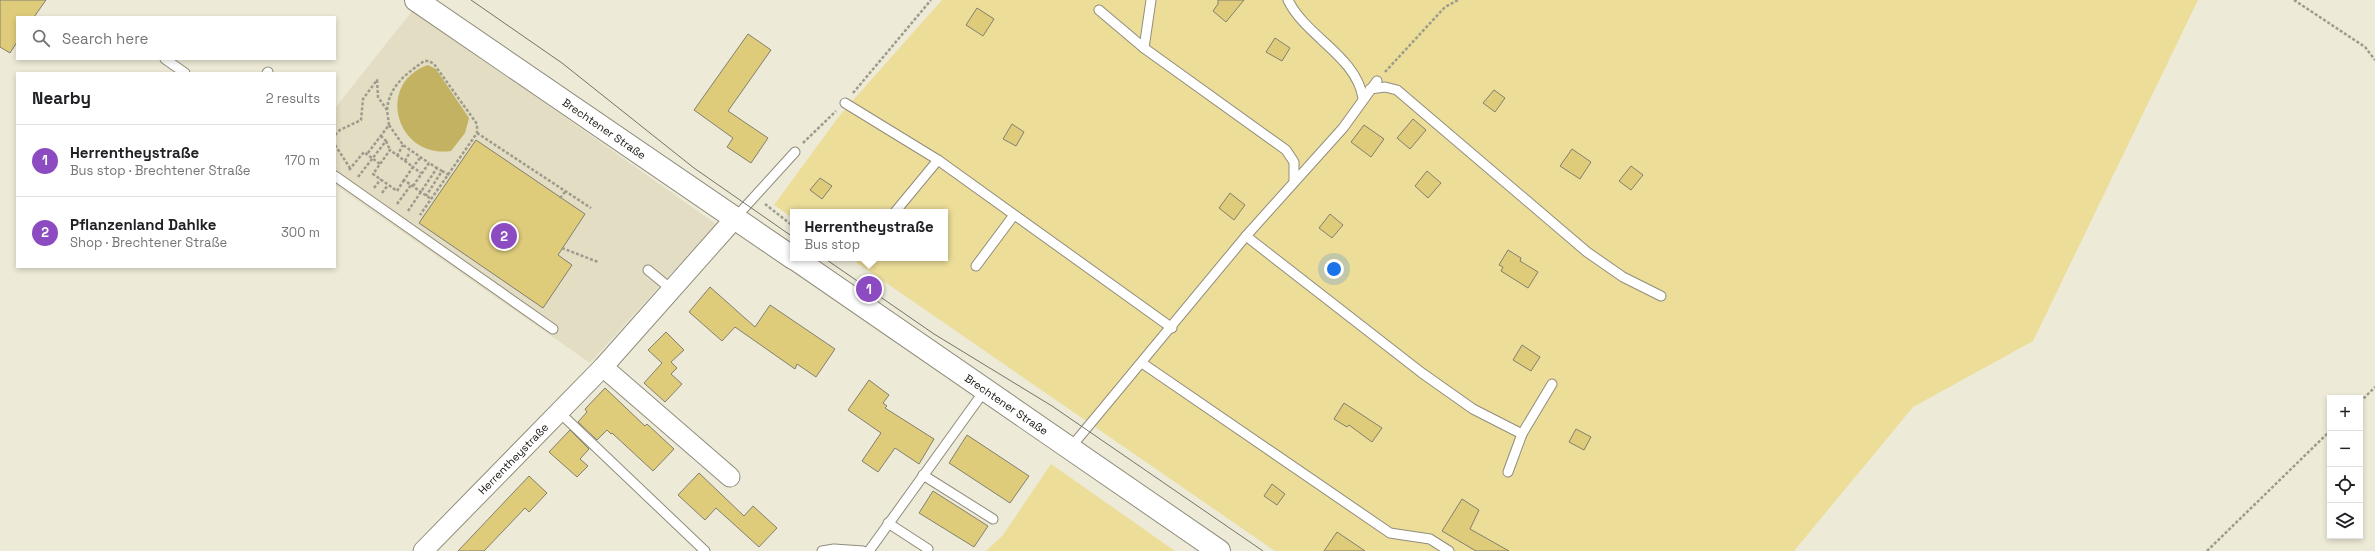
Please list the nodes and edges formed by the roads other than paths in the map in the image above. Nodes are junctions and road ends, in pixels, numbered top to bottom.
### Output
1 (416, 0) edge
2 (1151, 0) edge
3 (1288, 0) edge
4 (1099, 10) dead end
5 (1144, 48) junction
6 (166, 60) edge
7 (184, 72) edge
8 (1376, 81) road end
9 (1370, 89) junction
10 (1363, 98) junction
11 (845, 103) road end
12 (795, 152) road end
13 (938, 160) junction
14 (338, 178) edge
15 (1294, 182) junction
16 (897, 209) edge
17 (1014, 215) junction
18 (736, 217) junction
19 (1246, 236) junction
20 (790, 256) edge
21 (797, 261) edge
22 (976, 266) dead end
23 (648, 270) dead end
24 (670, 289) junction
25 (1661, 296) dead end
26 (1172, 328) junction
27 (553, 329) dead end
28 (1142, 364) junction
29 (603, 366) junction
30 (1552, 384) dead end
31 (985, 390) junction
32 (559, 412) junction
33 (1522, 434) junction
34 (1071, 447) junction
35 (1508, 472) dead end
36 (923, 475) junction
37 (730, 478) dead end
38 (993, 519) dead end
39 (888, 523) junction
40 (928, 549) dead end
41 (423, 551) edge
42 (705, 551) edge
43 (822, 551) edge
44 (863, 551) edge
45 (869, 551) edge
46 (1219, 551) edge
47 (1449, 551) edge

1 - 18 main road, Brechtener Straße
2 - 5 lane
3 - 10 lane
4 - 5 lane
5 - 15 lane
6 - 7 lane
8 - 9 lane
9 - 10 lane
9 - 25 lane
10 - 15 lane
11 - 13 lane
12 - 18 lane
13 - 16 lane
13 - 17 lane
14 - 27 lane
15 - 19 lane
17 - 22 lane
17 - 26 lane
18 - 20 main road, Brechtener Straße
18 - 24 street, Herrentheystraße
19 - 26 lane
19 - 33 lane
21 - 31 main road, Brechtener Straße
23 - 24 lane
24 - 29 street, Herrentheystraße
26 - 28 lane
28 - 34 lane
28 - 47 lane
29 - 32 street, Herrentheystraße
29 - 37 street
30 - 33 lane
31 - 34 main road, Brechtener Straße
31 - 36 lane
32 - 41 street, Herrentheystraße
32 - 42 lane
33 - 35 lane
34 - 46 main road, Brechtener Straße
36 - 38 lane
36 - 39 lane
39 - 40 lane
39 - 45 lane
43 - 44 lane

